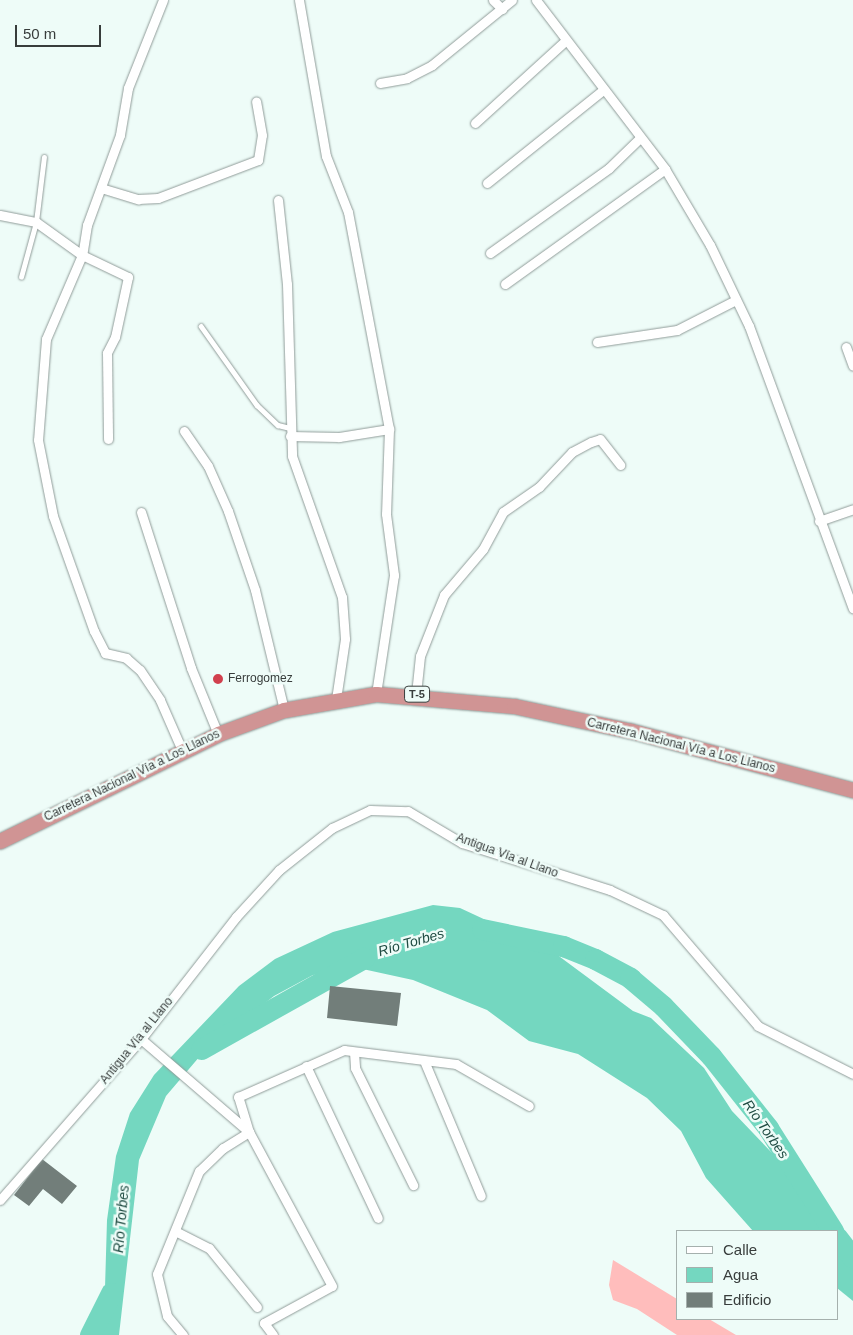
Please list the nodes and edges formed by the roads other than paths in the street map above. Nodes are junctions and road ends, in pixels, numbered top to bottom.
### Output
1 (163, 0) edge
2 (299, 0) edge
3 (493, 0) edge
4 (512, 0) edge
5 (536, 0) edge
6 (502, 9) junction
7 (565, 42) junction
8 (380, 83) dead end
9 (603, 90) junction
10 (256, 102) dead end
11 (475, 123) dead end
12 (640, 138) junction
13 (44, 156) dead end
14 (665, 169) junction
15 (487, 182) dead end
16 (101, 188) junction
17 (278, 200) dead end
18 (0, 215) edge
19 (36, 222) junction
20 (490, 253) dead end
21 (82, 256) junction
22 (21, 278) dead end
23 (505, 284) dead end
24 (736, 300) junction
25 (201, 326) dead end
26 (597, 342) dead end
27 (846, 347) dead end
28 (853, 366) edge
29 (389, 429) junction
30 (184, 432) dead end
31 (290, 432) junction
32 (108, 439) dead end
33 (620, 465) dead end
34 (853, 509) edge
35 (141, 512) dead end
36 (819, 521) junction
37 (853, 608) edge
38 (376, 694) junction
39 (416, 694) junction
40 (336, 699) junction
41 (284, 710) junction
42 (218, 734) junction
43 (182, 750) junction
44 (853, 790) edge
45 (0, 841) edge
46 (141, 1039) junction
47 (354, 1052) junction
48 (425, 1063) junction
49 (306, 1066) junction
50 (853, 1074) edge
51 (529, 1106) dead end
52 (249, 1132) junction
53 (413, 1184) dead end
54 (481, 1196) dead end
55 (0, 1200) edge
56 (378, 1218) dead end
57 (177, 1232) junction
58 (257, 1307) dead end
59 (183, 1335) edge
60 (273, 1335) edge

1 - 16 street
2 - 29 street
3 - 6 street
4 - 6 street
5 - 7 street
6 - 8 street
7 - 9 street
7 - 11 street
9 - 12 street
9 - 15 street
10 - 16 street
12 - 14 street
12 - 20 street
13 - 19 lane
14 - 23 street
14 - 24 street
16 - 21 street
17 - 31 street
18 - 19 street
19 - 21 street
19 - 22 lane
21 - 32 street
21 - 43 street
24 - 26 street
24 - 36 street
25 - 31 lane
27 - 28 street
29 - 31 street
29 - 38 street
30 - 41 street
31 - 40 street
33 - 39 street
34 - 36 street
35 - 42 street
36 - 37 street
38 - 39 highway, Carretera Nacional Vía a Los Llanos / T-5
38 - 40 highway, Carretera Nacional Vía a Los Llanos / T-5
39 - 44 highway, Carretera Nacional Vía a Los Llanos / T-5
40 - 41 highway, Carretera Nacional Vía a Los Llanos / T-5
41 - 42 highway, Carretera Nacional Vía a Los Llanos / T-5
42 - 43 highway, Carretera Nacional Vía a Los Llanos / T-5
43 - 45 highway, Carretera Nacional Vía a Los Llanos / T-5
46 - 50 street, Antigua Vía al Llano
46 - 52 street
46 - 55 street, Antigua Vía al Llano
47 - 48 street
47 - 49 street
47 - 53 street
48 - 51 street
48 - 54 street
49 - 52 street
49 - 56 street
52 - 57 street
52 - 60 street
57 - 58 street
57 - 59 street

